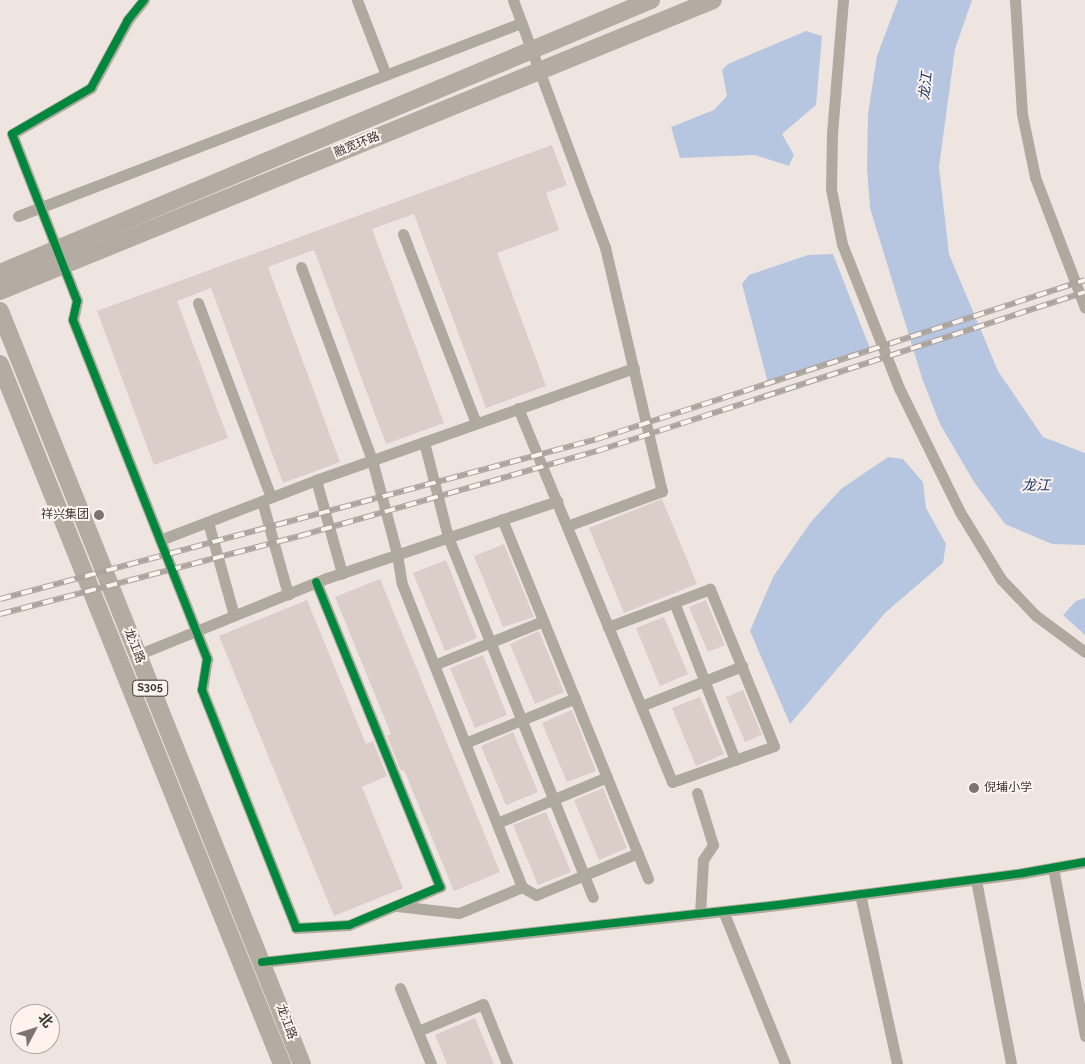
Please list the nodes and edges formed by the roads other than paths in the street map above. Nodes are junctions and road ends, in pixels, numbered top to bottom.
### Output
1 (144, 0) edge
2 (357, 0) edge
3 (513, 0) edge
4 (651, 0) edge
5 (713, 0) edge
6 (843, 0) edge
7 (1015, 0) edge
8 (521, 23) junction
9 (386, 75) junction
10 (41, 207) junction
11 (18, 216) dead end
12 (404, 234) dead end
13 (300, 266) dead end
14 (0, 273) edge
15 (0, 291) edge
16 (198, 303) dead end
17 (1085, 308) edge
18 (0, 311) edge
19 (0, 364) edge
20 (634, 368) junction
21 (518, 408) junction
22 (476, 423) junction
23 (424, 442) junction
24 (372, 460) junction
25 (316, 480) junction
26 (266, 499) junction
27 (556, 501) junction
28 (502, 520) junction
29 (208, 522) junction
30 (567, 526) junction
31 (448, 537) junction
32 (160, 540) junction
33 (397, 554) junction
34 (342, 573) junction
35 (316, 582) junction
36 (288, 594) junction
37 (674, 602) junction
38 (234, 616) junction
39 (543, 621) junction
40 (608, 627) junction
41 (196, 631) junction
42 (490, 642) junction
43 (1085, 652) edge
44 (138, 654) junction
45 (434, 665) junction
46 (742, 666) junction
47 (704, 681) junction
48 (575, 698) junction
49 (641, 706) junction
50 (522, 720) junction
51 (465, 743) junction
52 (735, 760) junction
53 (607, 777) junction
54 (698, 793) dead end
55 (554, 799) junction
56 (497, 823) junction
57 (638, 853) junction
58 (1085, 862) edge
59 (1053, 868) junction
60 (584, 875) junction
61 (648, 879) dead end
62 (976, 880) junction
63 (522, 887) junction
64 (860, 894) junction
65 (593, 897) dead end
66 (395, 906) junction
67 (723, 911) junction
68 (700, 914) junction
69 (262, 962) junction
70 (400, 988) dead end
71 (418, 1031) junction
72 (1085, 1036) edge
73 (282, 1064) edge
74 (302, 1064) edge
75 (431, 1064) edge
76 (508, 1064) edge
77 (785, 1064) edge
78 (897, 1064) edge
79 (1012, 1064) edge

1 - 10 street
2 - 9 street
3 - 8 street
4 - 14 main road, 融宽环路, bridge
5 - 15 main road, 融宽环路, bridge
6 - 43 street
7 - 17 street
8 - 9 street
8 - 20 street
9 - 10 street
10 - 11 street
10 - 32 street
12 - 22 street
13 - 24 street
16 - 26 street
18 - 44 main road, 龙江路 / S305
19 - 73 main road, 龙江路 / S305
20 - 21 street
20 - 30 street
21 - 22 street
21 - 27 street
22 - 23 street
23 - 24 street
23 - 31 street
24 - 25 street
24 - 33 street
25 - 26 street
25 - 34 street
26 - 29 street
26 - 36 street
27 - 28 street
27 - 30 street
28 - 31 street
28 - 39 street
29 - 32 street
29 - 38 street
30 - 40 street
31 - 33 street
31 - 42 street
32 - 41 street
33 - 34 street
33 - 45 street
34 - 35 street
35 - 36 street
35 - 66 street
36 - 38 street
37 - 40 street
37 - 46 street
37 - 47 street
38 - 41 street
39 - 42 street
39 - 48 street
40 - 49 street
41 - 44 street
41 - 66 street
42 - 45 street
42 - 50 street
44 - 69 main road, 龙江路 / S305
45 - 51 street
46 - 47 street
46 - 52 street
47 - 49 street
47 - 52 street
48 - 50 street
48 - 53 street
49 - 52 street
50 - 51 street
50 - 55 street
51 - 56 street
53 - 55 street
53 - 57 street
54 - 68 street
55 - 56 street
55 - 60 street
56 - 63 street
57 - 60 street
57 - 61 street
58 - 59 street
59 - 62 street
59 - 72 street
60 - 63 street
60 - 65 street
62 - 64 street
62 - 79 street
63 - 66 street
64 - 67 street
64 - 78 street
67 - 68 street
67 - 77 street
68 - 69 street
69 - 74 main road, 龙江路 / S305
70 - 71 street
71 - 75 street
71 - 76 street

